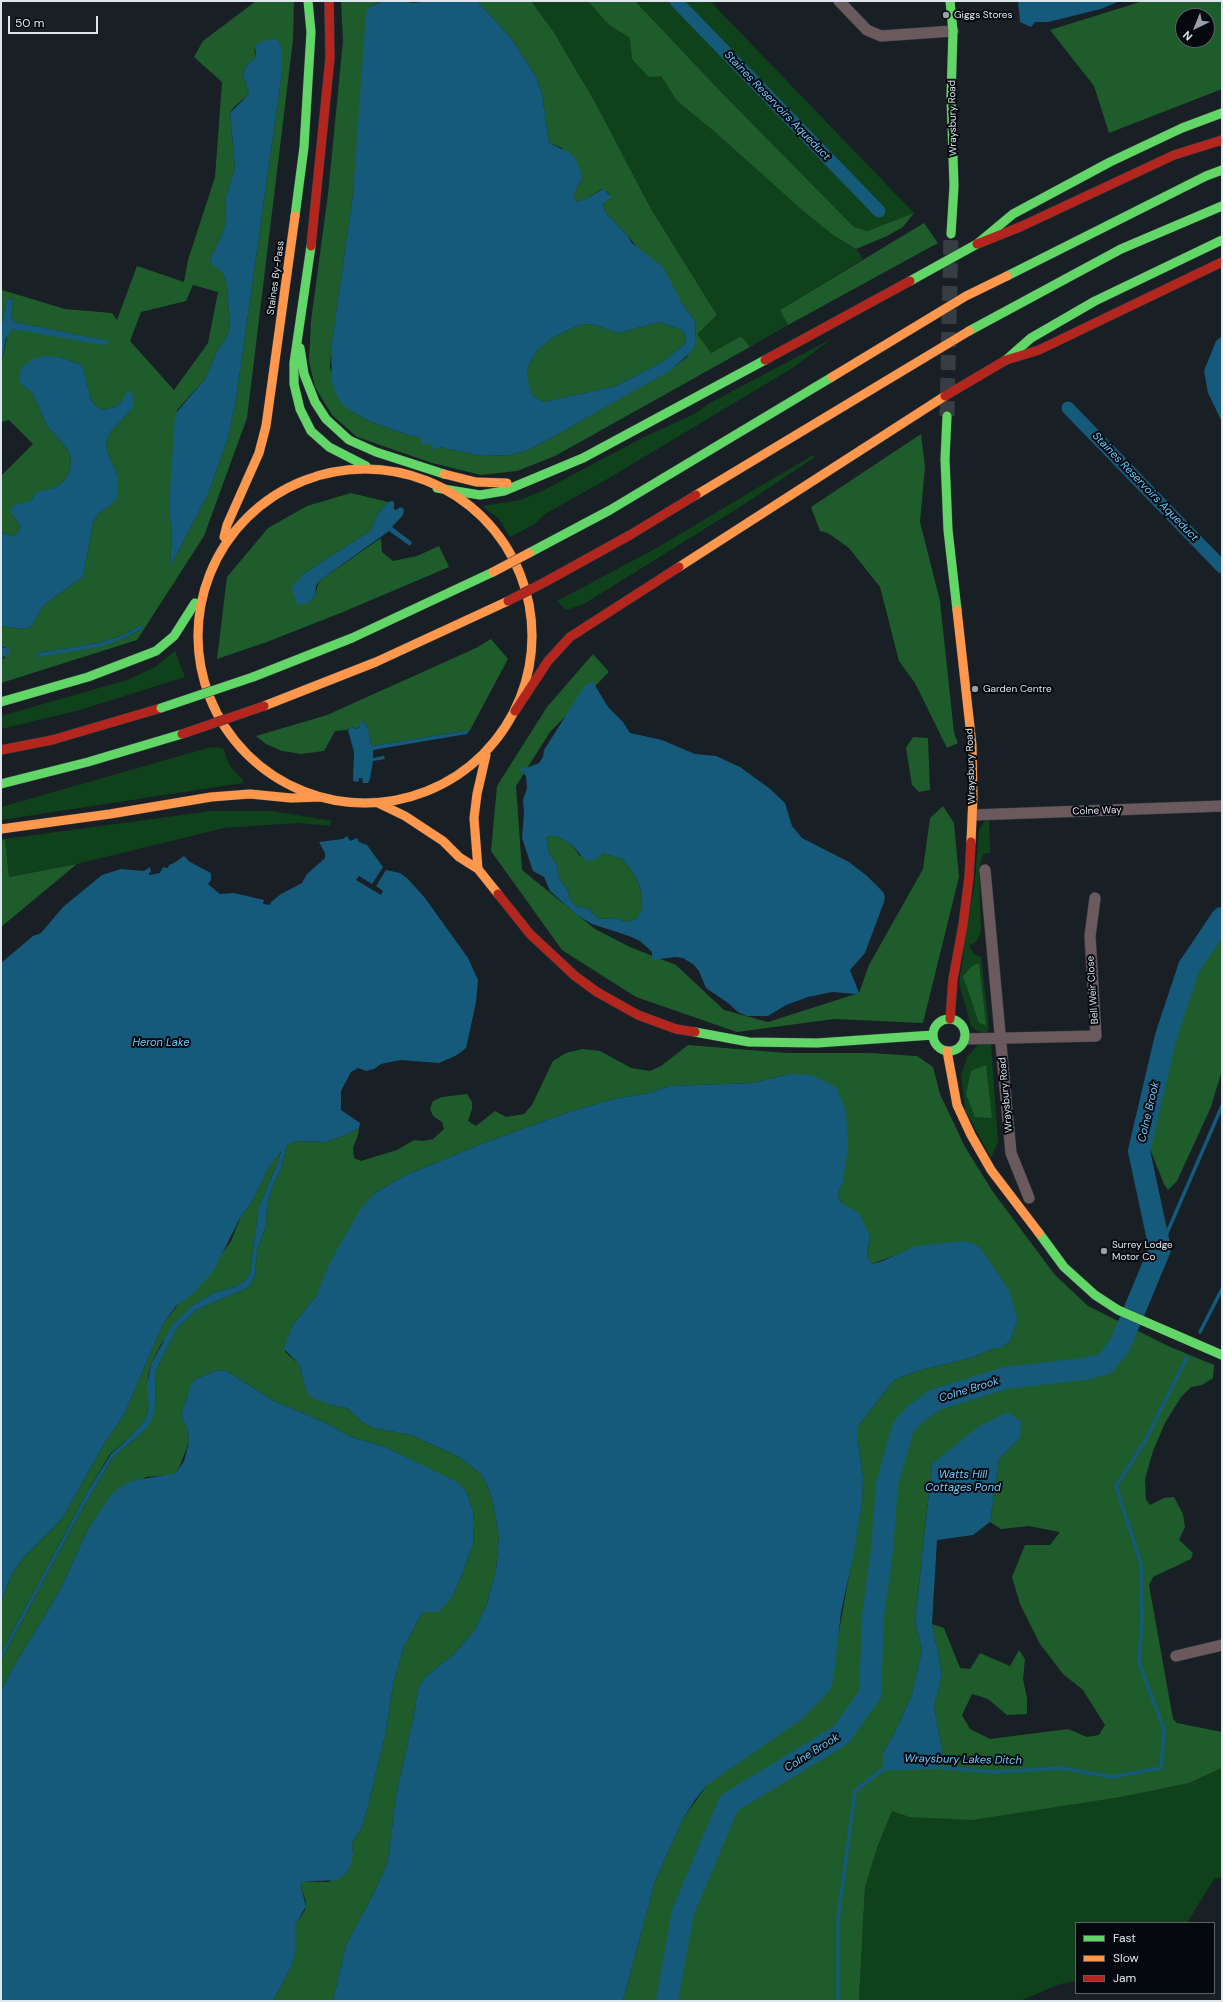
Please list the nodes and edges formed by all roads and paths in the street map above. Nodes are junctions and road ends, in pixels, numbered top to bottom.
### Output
1 (308, 1) edge
2 (329, 1) edge
3 (839, 1) edge
4 (950, 1) edge
5 (953, 31) junction
6 (1222, 113) edge
7 (1222, 140) edge
8 (1222, 170) edge
9 (1222, 206) edge
10 (951, 234) tunnel mouth
11 (1222, 240) edge
12 (978, 244) junction
13 (1222, 262) edge
14 (299, 342) junction
15 (1006, 360) junction
16 (947, 416) tunnel mouth
17 (376, 470) junction
18 (536, 478) junction
19 (437, 488) junction
20 (220, 550) junction
21 (209, 582) junction
22 (1, 702) edge
23 (515, 711) junction
24 (1, 750) edge
25 (486, 755) junction
26 (1, 784) edge
27 (333, 797) junction
28 (378, 804) junction
29 (1222, 806) edge
30 (973, 815) junction
31 (1, 829) edge
32 (478, 869) junction
33 (985, 870) dead end
34 (1095, 898) dead end
35 (950, 1019) junction
36 (933, 1035) junction
37 (964, 1039) junction
38 (1001, 1039) junction
39 (947, 1051) junction
40 (1028, 1198) dead end
41 (1222, 1355) edge
42 (1222, 1645) edge
43 (1176, 1656) dead end

1 - 20 main road, Staines By-Pass
2 - 14 main road
3 - 5 street
4 - 5 main road, Wraysbury Road
5 - 10 main road, Wraysbury Road
6 - 12 main road
7 - 12 main road
8 - 24 main road, bridge
9 - 26 main road, bridge
11 - 15 main road
12 - 18 main road
13 - 15 main road
14 - 17 main road
14 - 18 main road
15 - 23 main road
16 - 30 main road, Wraysbury Road
17 - 19 main road
17 - 20 main road
18 - 19 main road
19 - 23 main road
20 - 21 main road, Staines By-Pass
21 - 22 main road
21 - 27 main road
23 - 25 main road
25 - 28 main road
25 - 32 main road
27 - 28 main road
27 - 31 main road
28 - 32 main road
29 - 30 street, Colne Way
30 - 35 main road, Wraysbury Road
32 - 36 main road
33 - 38 street, Wraysbury Road
34 - 38 street, Bell Weir Close
35 - 36 main road
35 - 37 main road
36 - 39 main road
37 - 38 street
37 - 39 main road
38 - 40 street, Wraysbury Road
39 - 41 main road
42 - 43 street

